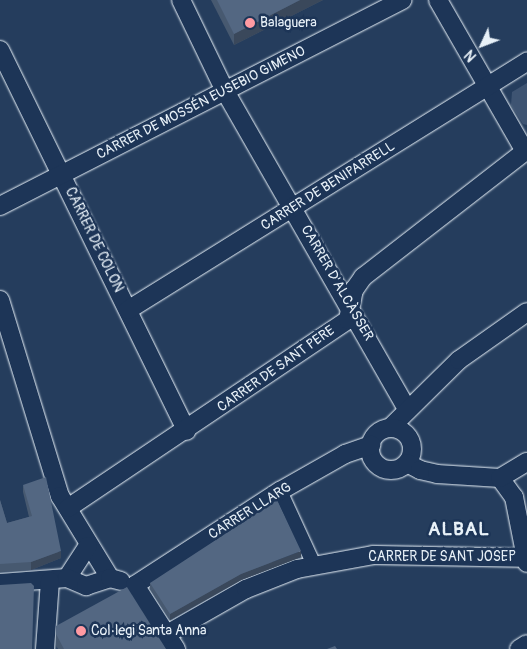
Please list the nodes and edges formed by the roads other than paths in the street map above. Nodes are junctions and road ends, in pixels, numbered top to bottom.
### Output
1 (180, 0) edge
2 (402, 0) edge
3 (438, 0) edge
4 (0, 50) edge
5 (527, 62) edge
6 (488, 87) junction
7 (225, 91) junction
8 (526, 150) edge
9 (61, 175) junction
10 (0, 206) edge
11 (293, 207) junction
12 (0, 300) edge
13 (350, 306) junction
14 (128, 310) junction
15 (527, 312) edge
16 (407, 409) junction
17 (390, 428) junction
18 (187, 430) junction
19 (371, 445) junction
20 (527, 462) edge
21 (407, 463) junction
22 (500, 478) junction
23 (280, 491) junction
24 (521, 497) edge
25 (68, 508) junction
26 (88, 546) junction
27 (526, 560) edge
28 (314, 566) junction
29 (67, 578) junction
30 (110, 578) junction
31 (50, 580) junction
32 (0, 583) edge
33 (135, 585) junction
34 (171, 642) edge
35 (527, 644) edge
36 (45, 649) edge
37 (519, 649) edge

1 - 7 street, CARRER D'ALCÀSSER
2 - 7 street, CARRER DE MOSSÉN EUSEBIO GIMENO
3 - 6 street
4 - 9 street, CARRER DE COLON
5 - 6 street, CARRER DE BENIPARRELL
6 - 8 street
6 - 11 street, CARRER DE BENIPARRELL
7 - 9 street, CARRER DE MOSSÉN EUSEBIO GIMENO
7 - 11 street, CARRER D'ALCÀSSER
8 - 13 street, CARRER DE SANT PERE
9 - 10 street, CARRER DE MOSSÉN EUSEBIO GIMENO
9 - 14 street, CARRER DE COLON
11 - 13 street, CARRER D'ALCÀSSER
11 - 14 street, CARRER DE BENIPARRELL
12 - 25 street
13 - 16 street, CARRER D'ALCÀSSER
13 - 18 street, CARRER DE SANT PERE
14 - 18 street, CARRER DE COLON
15 - 16 street
16 - 17 street
17 - 19 street
17 - 21 street
18 - 25 street, CARRER DE SANT PERE
19 - 21 street
19 - 23 street, CARRER LLARG
20 - 22 street
21 - 22 street
22 - 24 street
23 - 28 street
23 - 33 street, CARRER LLARG
24 - 27 street
25 - 26 street
26 - 29 street
26 - 30 street
27 - 28 street, CARRER DE SANT JOSEP
28 - 34 street, CARRER DE SANT JOSEP
29 - 30 street
29 - 31 street
30 - 33 street
31 - 32 street
31 - 36 street
33 - 34 street
35 - 37 street

